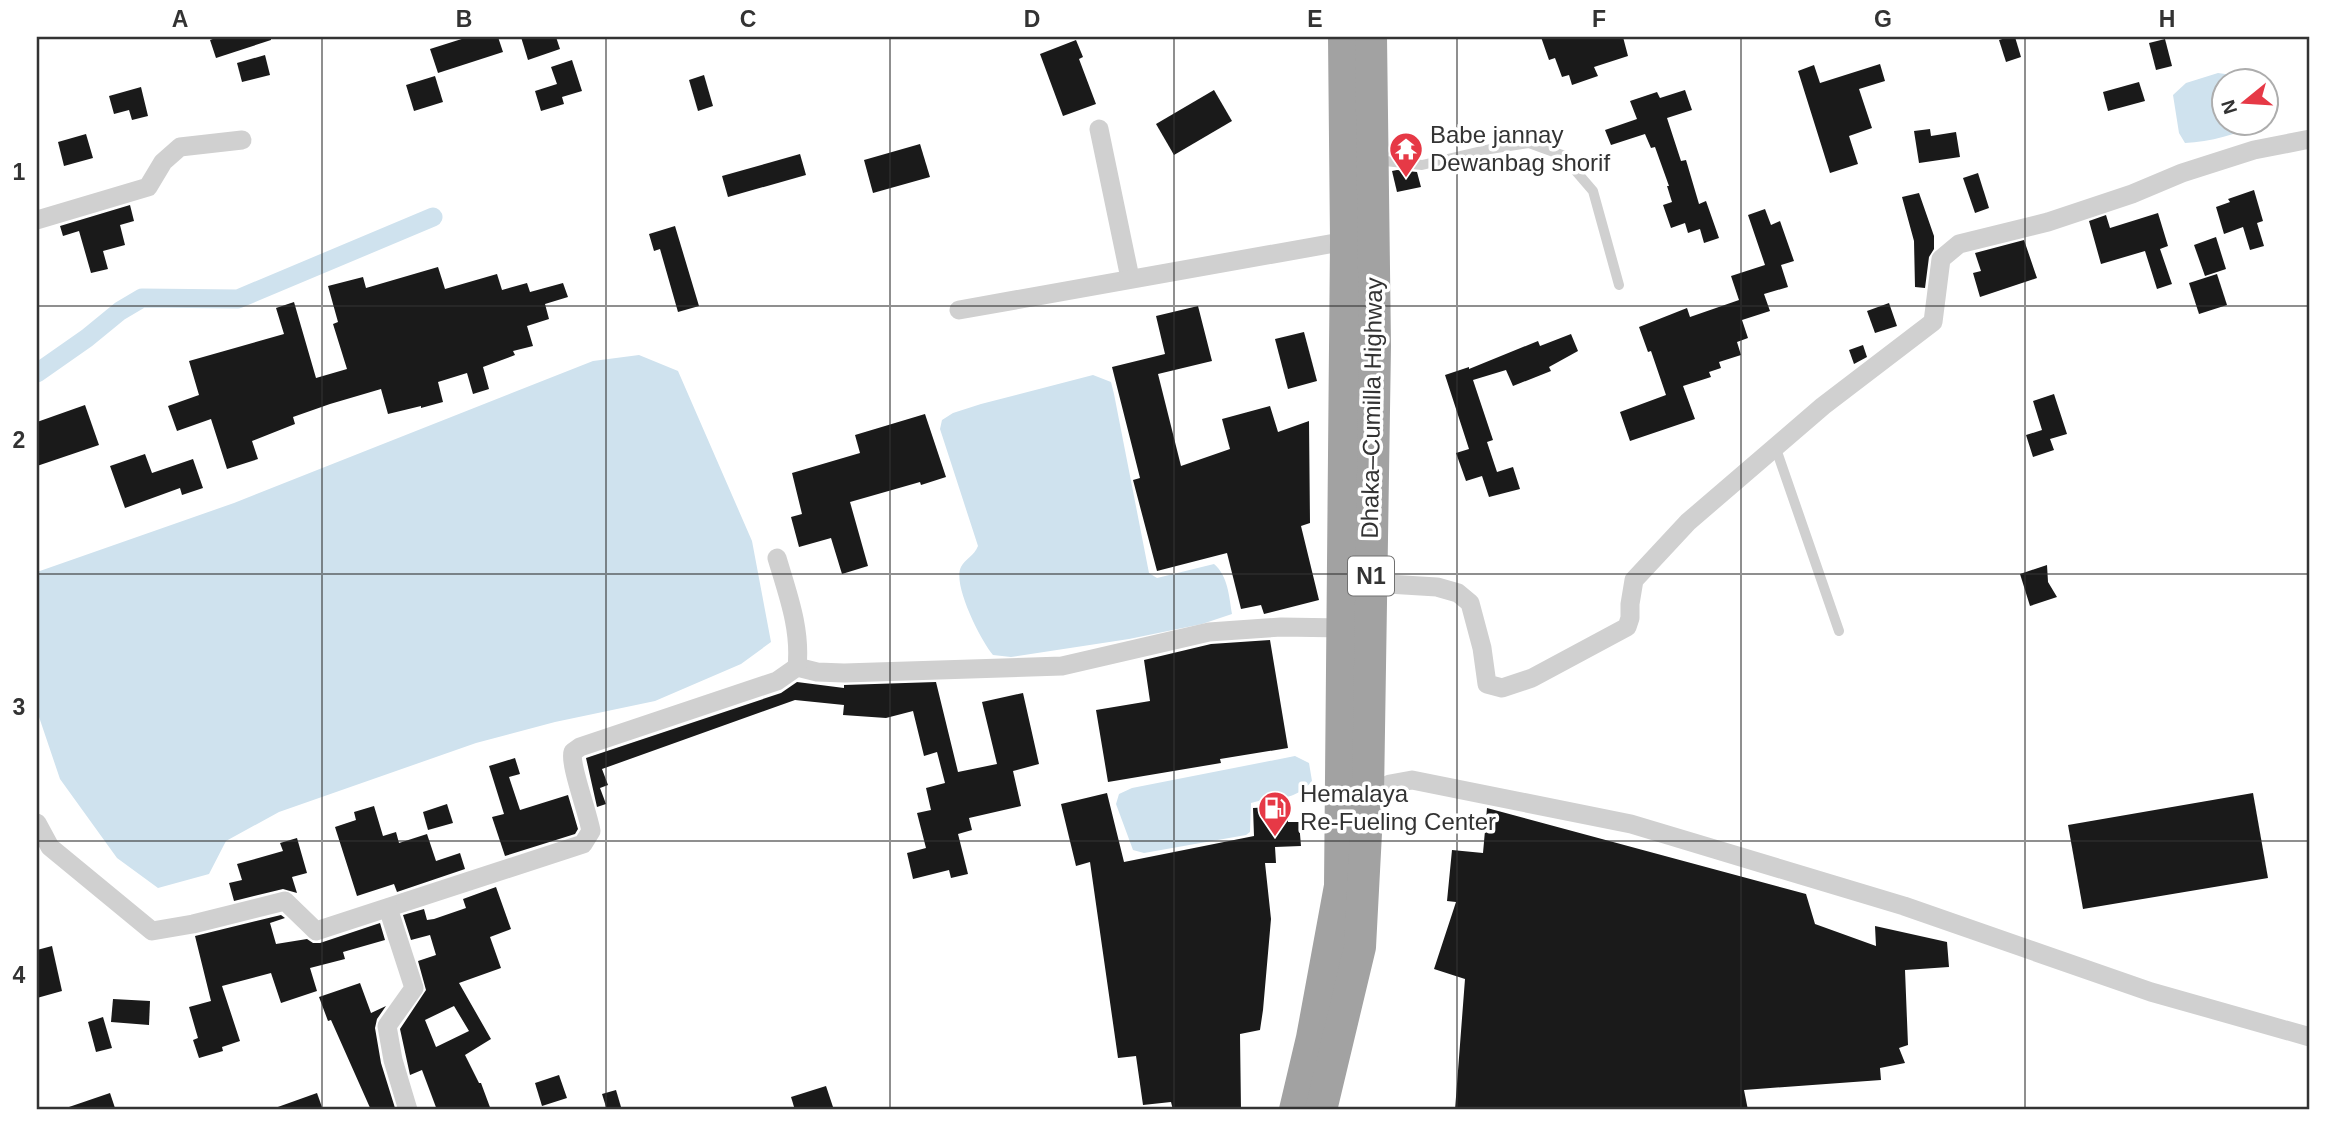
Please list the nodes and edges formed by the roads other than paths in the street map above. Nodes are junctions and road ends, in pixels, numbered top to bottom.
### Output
1 (1343, 37) edge
2 (1371, 37) edge
3 (1099, 129) dead end
4 (2310, 139) edge
5 (242, 140) dead end
6 (1372, 159) junction
7 (37, 220) edge
8 (1346, 241) junction
9 (1130, 278) junction
10 (1619, 285) dead end
11 (959, 310) dead end
12 (1775, 445) junction
13 (778, 558) dead end
14 (1371, 583) junction
15 (1344, 628) junction
16 (1839, 631) dead end
17 (797, 667) junction
18 (1368, 795) junction
19 (37, 824) edge
20 (388, 908) junction
21 (2310, 1037) edge
22 (408, 1110) edge
23 (1295, 1110) edge
24 (1321, 1110) edge

1 - 8 highway, Dhaka–Cumilla Highway / N1
2 - 6 highway, Dhaka–Cumilla Highway / N1
3 - 9 street
4 - 12 street
5 - 7 street
6 - 10 lane
6 - 14 highway, Dhaka–Cumilla Highway / N1
8 - 9 street
8 - 15 highway, Dhaka–Cumilla Highway / N1
9 - 11 street
12 - 14 street
12 - 16 lane
13 - 17 street
14 - 18 highway, Dhaka–Cumilla Highway / N1
15 - 17 street
15 - 23 highway, Dhaka–Cumilla Highway / N1
17 - 20 street
18 - 21 street
18 - 24 highway, Dhaka–Cumilla Highway / N1
19 - 20 street
20 - 22 street

